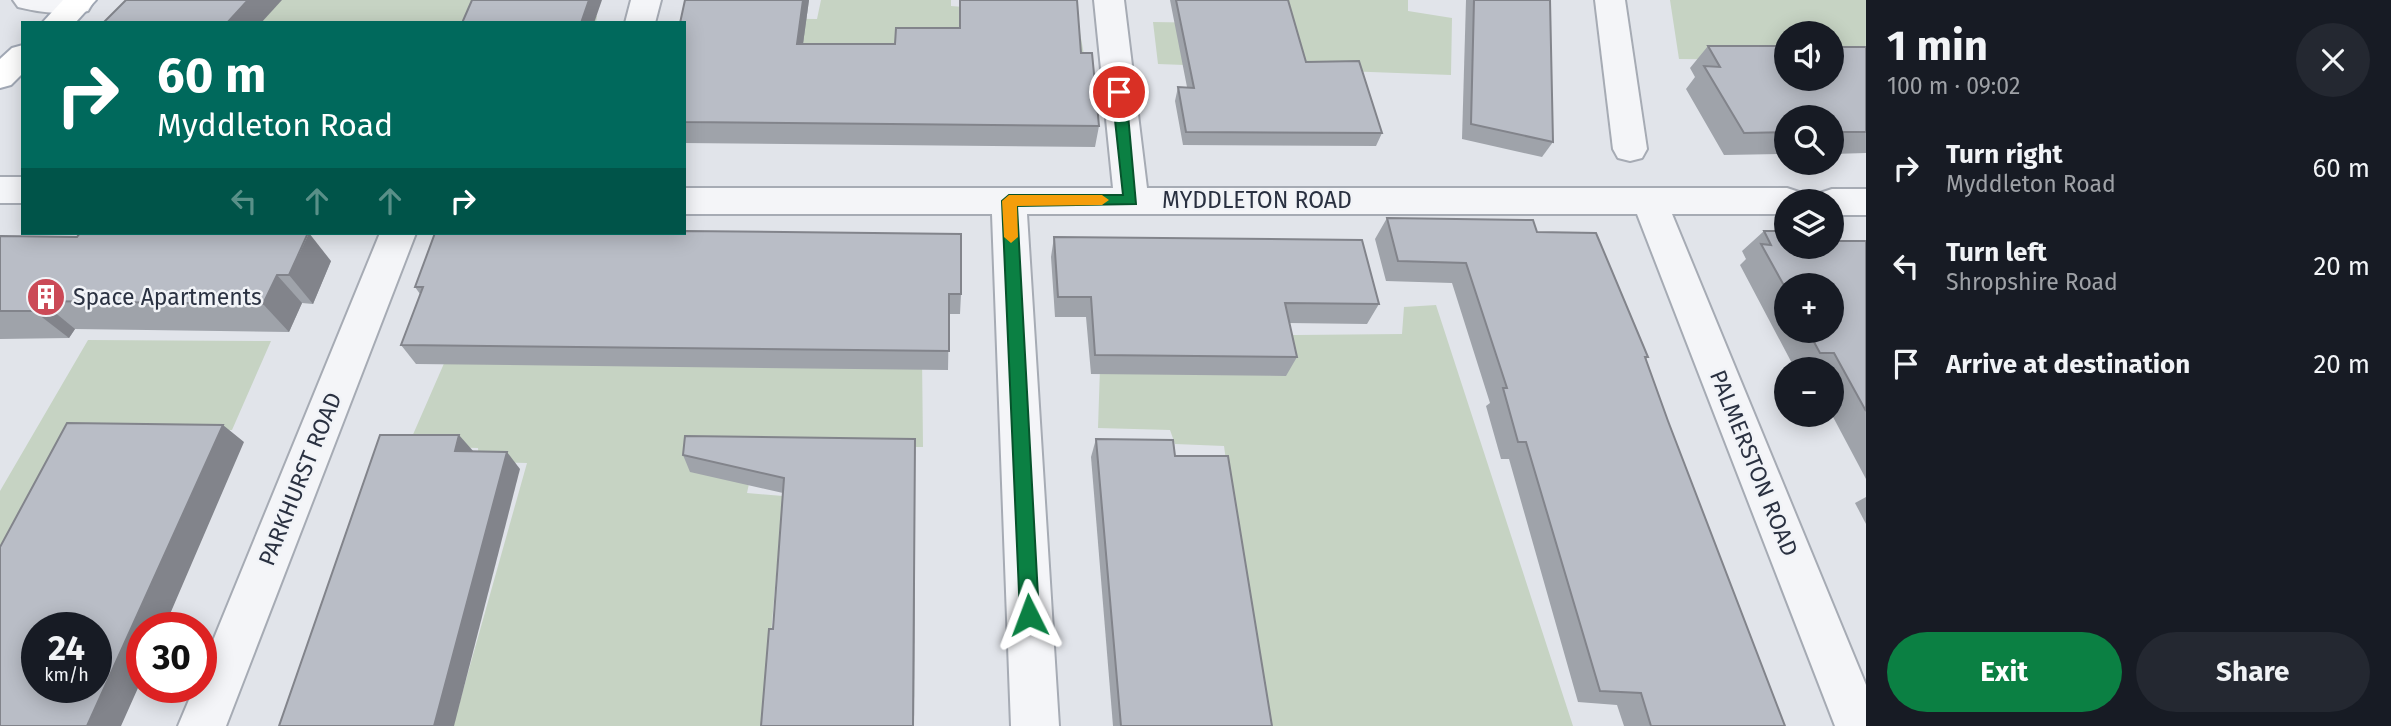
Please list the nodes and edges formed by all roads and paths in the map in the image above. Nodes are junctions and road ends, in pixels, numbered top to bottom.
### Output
1 (28, 0) edge
2 (646, 0) edge
3 (1109, 0) edge
4 (1610, 0) edge
5 (72, 9) edge
6 (641, 21) edge
7 (21, 57) edge
8 (0, 77) edge
9 (1630, 149) dead end
10 (0, 190) edge
11 (21, 190) edge
12 (1131, 200) junction
13 (1649, 200) junction
14 (686, 201) edge
15 (1009, 201) junction
16 (1774, 201) edge
17 (1844, 202) edge
18 (1866, 202) edge
19 (397, 235) edge
20 (202, 726) edge
21 (1035, 726) edge
22 (1859, 726) edge

1 - 5 street
2 - 6 street
3 - 12 street
4 - 9 street
7 - 8 main road
10 - 11 street
12 - 13 street, MYDDLETON ROAD
12 - 15 street, MYDDLETON ROAD
13 - 16 street, MYDDLETON ROAD
13 - 22 street, PALMERSTON ROAD
14 - 15 street, MYDDLETON ROAD
15 - 21 street
17 - 18 street
19 - 20 street, PARKHURST ROAD

